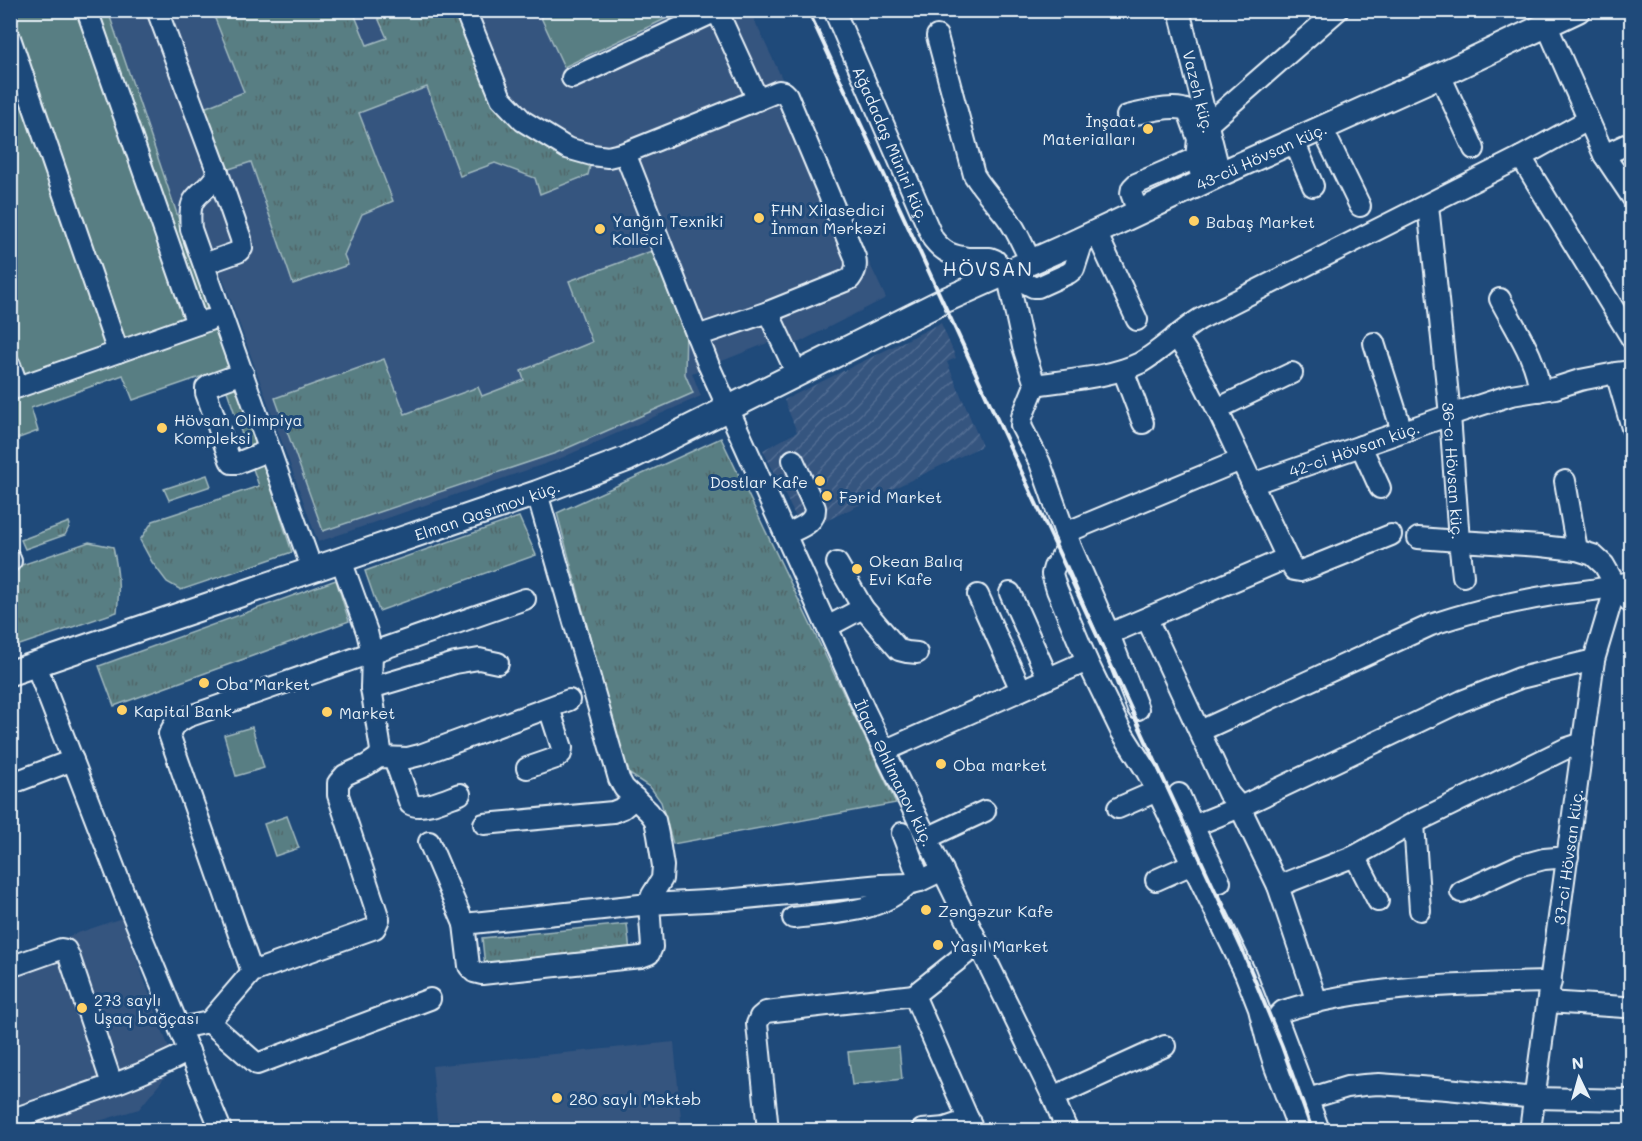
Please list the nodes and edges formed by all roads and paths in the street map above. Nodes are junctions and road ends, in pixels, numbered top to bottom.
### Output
1 (87, 10) edge
2 (157, 10) edge
3 (465, 10) edge
4 (1179, 10) edge
5 (1338, 10) edge
6 (838, 11) edge
7 (1560, 17) edge
8 (937, 36) dead end
9 (10, 38) edge
10 (1440, 75) junction
11 (572, 78) dead end
12 (758, 100) junction
13 (1127, 116) dead end
14 (1588, 120) junction
15 (1208, 124) junction
16 (1322, 128) junction
17 (1294, 141) junction
18 (1632, 142) edge
19 (1474, 149) dead end
20 (625, 153) junction
21 (1604, 155) junction
22 (1521, 157) junction
23 (1196, 158) junction
24 (218, 173) junction
25 (1211, 178) junction
26 (1313, 186) dead end
27 (1632, 197) edge
28 (1428, 205) junction
29 (1360, 206) dead end
30 (1138, 212) junction
31 (1090, 235) junction
32 (968, 258) junction
33 (1031, 262) junction
34 (204, 264) junction
35 (1007, 273) junction
36 (976, 286) junction
37 (1500, 299) dead end
38 (943, 301) joint
39 (768, 312) junction
40 (223, 315) junction
41 (1137, 320) dead end
42 (197, 324) junction
43 (697, 336) junction
44 (1176, 336) junction
45 (1632, 339) edge
46 (1374, 343) dead end
47 (118, 352) junction
48 (10, 365) edge
49 (1123, 370) junction
50 (1624, 372) edge
51 (243, 373) junction
52 (1292, 373) dead end
53 (797, 374) junction
54 (1035, 385) junction
55 (14, 388) edge
56 (1539, 391) junction
57 (729, 409) junction
58 (1217, 409) junction
59 (1450, 415) junction
60 (1143, 423) dead end
61 (1632, 428) edge
62 (1402, 431) junction
63 (1361, 446) junction
64 (270, 450) junction
65 (793, 460) dead end
66 (1241, 460) junction
67 (1565, 481) dead end
68 (1252, 484) junction
69 (1380, 488) dead end
70 (537, 493) junction
71 (785, 535) junction
72 (1391, 535) dead end
73 (1067, 538) junction
74 (1418, 538) dead end
75 (1459, 541) junction
76 (1577, 550) junction
77 (1287, 558) junction
78 (340, 560) junction
79 (837, 563) dead end
80 (312, 569) junction
81 (1463, 576) dead end
82 (1624, 584) edge
83 (1010, 593) dead end
84 (978, 595) dead end
85 (525, 599) dead end
86 (1632, 604) edge
87 (863, 608) junction
88 (1147, 619) junction
89 (827, 627) junction
90 (1109, 634) junction
91 (372, 653) junction
92 (917, 653) dead end
93 (1594, 660) junction
94 (1086, 661) junction
95 (498, 663) dead end
96 (36, 665) junction
97 (11, 671) edge
98 (1048, 678) junction
99 (371, 688) junction
100 (1021, 690) junction
101 (569, 700) dead end
102 (549, 708) junction
103 (1138, 709) dead end
104 (1200, 731) junction
105 (1583, 743) junction
106 (884, 751) junction
107 (386, 757) junction
108 (73, 760) junction
109 (527, 768) dead end
110 (10, 784) edge
111 (1157, 790) junction
112 (460, 794) dead end
113 (1179, 794) dead end
114 (634, 798) junction
115 (1240, 807) junction
116 (1118, 808) dead end
117 (985, 811) dead end
118 (1414, 823) junction
119 (484, 824) dead end
120 (1193, 826) junction
121 (902, 833) dead end
122 (927, 838) junction
123 (429, 842) dead end
124 (1355, 856) junction
125 (1568, 857) junction
126 (1192, 864) junction
127 (943, 870) junction
128 (1156, 880) dead end
129 (1220, 882) dead end
130 (914, 883) junction
131 (1278, 886) junction
132 (1461, 892) dead end
133 (1378, 901) dead end
134 (649, 904) junction
135 (1420, 910) dead end
136 (793, 918) dead end
137 (464, 924) junction
138 (978, 944) junction
139 (10, 967) edge
140 (252, 972) junction
141 (1551, 982) junction
142 (914, 995) junction
143 (430, 999) dead end
144 (1317, 1002) junction
145 (1548, 1002) junction
146 (1624, 1007) dead end
147 (209, 1022) junction
148 (180, 1029) junction
149 (1165, 1046) dead end
150 (189, 1051) junction
151 (111, 1084) junction
152 (1053, 1097) junction
153 (1535, 1098) junction
154 (1308, 1099) junction
155 (1632, 1102) edge
156 (10, 1120) edge
157 (971, 1126) edge
158 (221, 1131) edge
159 (768, 1131) edge
160 (922, 1131) edge
161 (1067, 1131) edge
162 (1299, 1131) edge
163 (1319, 1131) edge
164 (1530, 1131) edge

1 - 42 street
2 - 24 street
3 - 20 street
4 - 15 street, Vazeh küç.
5 - 15 street
6 - 32 street, Ağadadaş Müniri küç.
7 - 10 main road, 43-cü Hövsan küç.
7 - 14 street
8 - 33 street
9 - 47 street
10 - 16 main road, 43-cü Hövsan küç.
10 - 19 street
11 - 12 street
12 - 20 street
12 - 39 street
13 - 23 street
14 - 21 street
14 - 22 street
15 - 25 street, Vazeh küç.
16 - 17 main road, 43-cü Hövsan küç.
16 - 29 street
17 - 25 main road, 43-cü Hövsan küç.
17 - 26 street
18 - 21 street
20 - 43 street, İlqar Əhlimanov küç.
21 - 27 street
22 - 28 street
22 - 45 street
23 - 25 street
23 - 30 street
24 - 34 street
24 - 34 street
25 - 30 main road, 43-cü Hövsan küç.
28 - 44 street
28 - 59 street, 36-cı Hövsan küç.
30 - 31 main road, 43-cü Hövsan küç.
31 - 33 main road, 43-cü Hövsan küç.
31 - 35 street, Ağadadaş Müniri küç.
31 - 41 street
32 - 35 street, Ağadadaş Müniri küç.
32 - 36 street
33 - 35 main road, 43-cü Hövsan küç.
34 - 40 street
35 - 36 main road, 43-cü Hövsan küç.
35 - 54 street
36 - 38 main road, 43-cü Hövsan küç.
37 - 56 street
38 - 53 main road, Elman Qasımov küç.
39 - 43 street
39 - 53 street
40 - 42 street
40 - 51 street
42 - 47 street
43 - 57 street, İlqar Əhlimanov küç.
44 - 49 street
44 - 58 street
46 - 62 street
47 - 55 street
48 - 55 street
49 - 54 street
49 - 60 street
50 - 56 street, 42-ci Hövsan küç.
50 - 61 street
51 - 64 street
51 - 64 street
52 - 58 street
53 - 57 main road, Elman Qasımov küç.
54 - 73 street
56 - 59 street, 42-ci Hövsan küç.
57 - 70 main road, Elman Qasımov küç.
57 - 71 street, İlqar Əhlimanov küç.
58 - 66 street
59 - 62 street, 42-ci Hövsan küç.
59 - 75 street, 36-cı Hövsan küç.
62 - 63 street, 42-ci Hövsan küç.
63 - 68 street, 42-ci Hövsan küç.
63 - 69 street
64 - 80 street
65 - 71 street
66 - 68 street
66 - 73 street
67 - 76 street
68 - 77 street
70 - 78 main road, Elman Qasımov küç.
70 - 114 street
71 - 89 street, İlqar Əhlimanov küç.
72 - 77 street
73 - 90 street
73 - 94 street
74 - 75 street
75 - 76 street, 36-cı Hövsan küç.
75 - 81 street
76 - 82 street, 36-cı Hövsan küç.
77 - 88 street
78 - 80 main road, Elman Qasımov küç.
78 - 91 street
79 - 87 street
80 - 96 main road, Elman Qasımov küç.
82 - 86 street, 36-cı Hövsan küç.
82 - 93 street, 37-ci Hövsan küç.
82 - 104 street
83 - 98 street
84 - 100 street
85 - 91 street
87 - 89 street
87 - 92 street
88 - 90 street
88 - 104 street
89 - 106 street, İlqar Əhlimanov küç.
90 - 103 street
91 - 99 street
91 - 140 street
93 - 105 street, 37-ci Hövsan küç.
93 - 115 street
94 - 98 street
94 - 111 street
95 - 99 street
96 - 97 main road, Elman Qasımov küç.
96 - 108 street
98 - 100 street
99 - 107 street
100 - 106 street
101 - 102 street
102 - 107 street
102 - 109 street
104 - 115 street
105 - 118 street
105 - 125 street, 37-ci Hövsan küç.
106 - 122 street, İlqar Əhlimanov küç.
107 - 112 street
107 - 140 street
108 - 110 street
108 - 148 street
111 - 116 street
111 - 126 street
113 - 120 street
114 - 119 street
114 - 134 street
115 - 120 street
115 - 131 street
117 - 122 street
118 - 124 street
118 - 135 street
120 - 129 street
121 - 130 street
122 - 127 street, İlqar Əhlimanov küç.
123 - 137 street
124 - 131 street
124 - 133 street
125 - 132 street
125 - 141 street, 37-ci Hövsan küç.
126 - 128 street
126 - 162 street
127 - 130 street
127 - 138 street, İlqar Əhlimanov küç.
130 - 134 street
130 - 136 street
131 - 144 street
134 - 137 street
134 - 137 street
138 - 142 street
138 - 152 street, İlqar Əhlimanov küç.
139 - 151 street
140 - 147 street
141 - 144 street
141 - 145 street, 37-ci Hövsan küç.
142 - 157 street
142 - 159 street
143 - 147 street
144 - 154 street
145 - 146 street
145 - 153 street, 37-ci Hövsan küç.
147 - 148 street
148 - 150 street
149 - 152 street
150 - 151 street
150 - 158 street
151 - 156 street
152 - 161 street, İlqar Əhlimanov küç.
153 - 154 street
153 - 155 street
153 - 164 street, 37-ci Hövsan küç.
154 - 163 street
157 - 160 street

